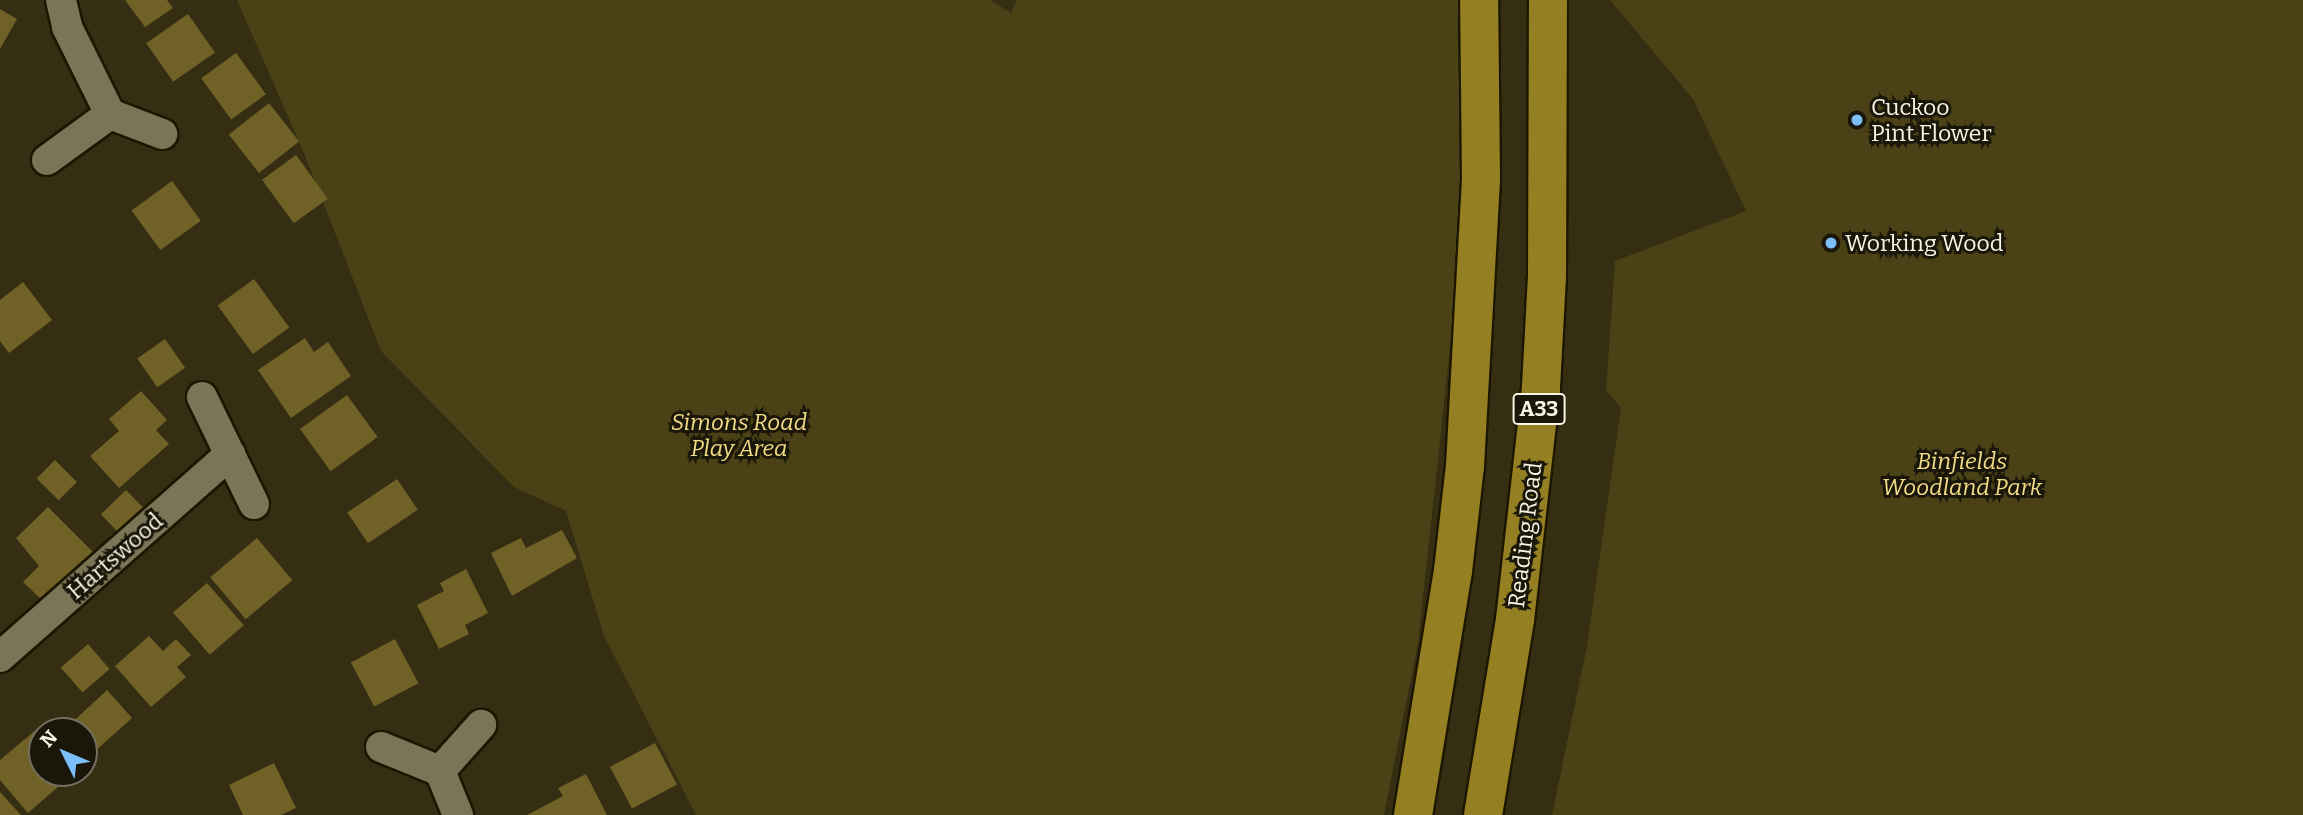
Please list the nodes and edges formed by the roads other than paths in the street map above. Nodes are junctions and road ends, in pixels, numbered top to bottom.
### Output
1 (61, 0) edge
2 (1479, 0) edge
3 (1548, 0) edge
4 (110, 114) junction
5 (162, 134) dead end
6 (47, 160) dead end
7 (202, 397) dead end
8 (230, 454) junction
9 (254, 505) dead end
10 (0, 657) edge
11 (481, 725) dead end
12 (381, 747) dead end
13 (440, 771) junction
14 (458, 815) edge
15 (1413, 815) edge
16 (1483, 815) edge

1 - 4 street
2 - 15 highway
3 - 16 highway, Reading Road / A33
4 - 5 street
4 - 6 street
7 - 8 street
8 - 9 street
8 - 10 street, Hartswood
11 - 13 street
12 - 13 street
13 - 14 street

